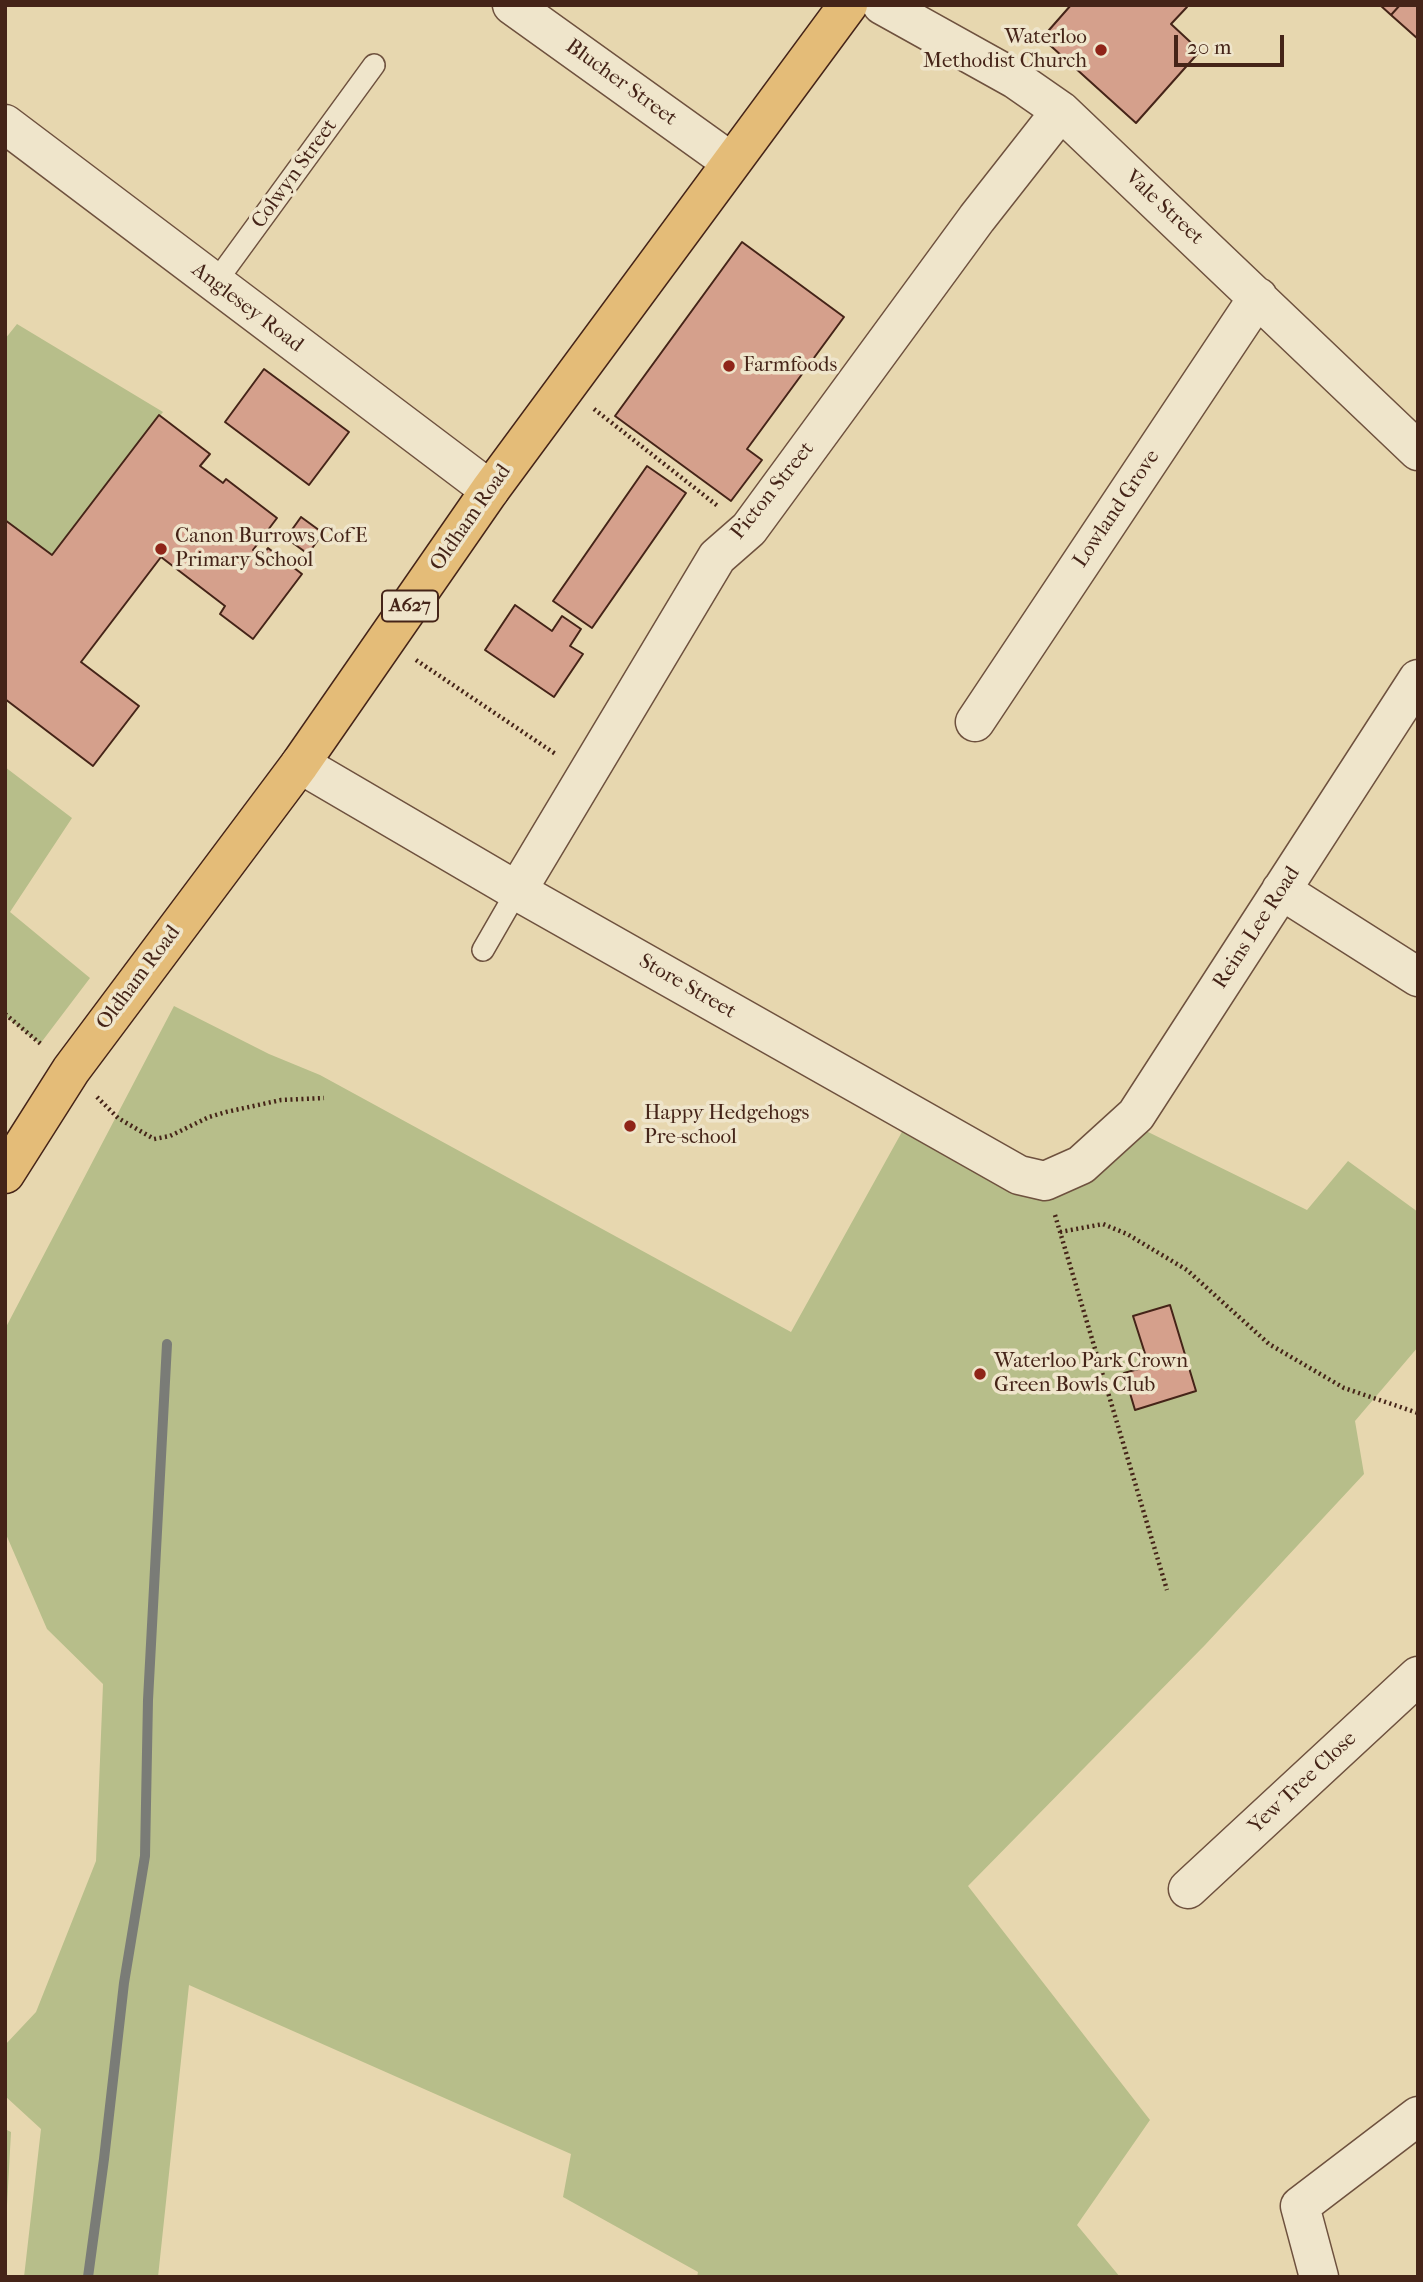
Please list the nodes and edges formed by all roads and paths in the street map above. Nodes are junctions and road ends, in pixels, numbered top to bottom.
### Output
1 (512, 5) edge
2 (848, 5) edge
3 (882, 5) edge
4 (374, 65) dead end
5 (1061, 111) junction
6 (5, 124) edge
7 (731, 162) junction
8 (215, 284) junction
9 (1258, 297) junction
10 (565, 388) junction
11 (1418, 451) edge
12 (490, 490) junction
13 (749, 528) junction
14 (386, 640) junction
15 (1418, 679) edge
16 (975, 722) dead end
17 (299, 765) junction
18 (586, 775) junction
19 (1281, 890) junction
20 (517, 891) junction
21 (483, 950) dead end
22 (1418, 977) edge
23 (5, 1014) edge
24 (71, 1070) junction
25 (324, 1098) dead end
26 (5, 1174) edge
27 (1045, 1181) junction
28 (1060, 1232) junction
29 (1418, 1413) edge
30 (1167, 1590) dead end
31 (1418, 1676) edge
32 (1188, 1889) dead end
33 (1418, 2116) edge
34 (1319, 2277) edge

1 - 7 street, Blucher Street
2 - 7 highway, Oldham Road / A627
3 - 5 street, Vale Street
4 - 8 lane, Colwyn Street
5 - 9 street, Vale Street
5 - 13 street, Picton Street
6 - 8 street, Anglesey Road
7 - 10 highway, Oldham Road / A627
8 - 12 street, Anglesey Road
9 - 11 street, Vale Street
9 - 16 street, Lowland Grove
10 - 12 highway, Oldham Road / A627
10 - 13 path
12 - 14 highway, Oldham Road / A627
13 - 18 street, Picton Street
14 - 17 highway, Oldham Road / A627
14 - 18 path
15 - 19 street, Reins Lee Road
17 - 20 street, Store Street
17 - 24 highway, Oldham Road / A627
18 - 20 street, Picton Street
19 - 22 street
19 - 27 street, Reins Lee Road
20 - 21 lane
20 - 27 street, Store Street
23 - 24 path
24 - 25 path
24 - 26 highway, Oldham Road / A627
27 - 28 path
28 - 29 path
28 - 30 path
31 - 32 street, Yew Tree Close
33 - 34 street

